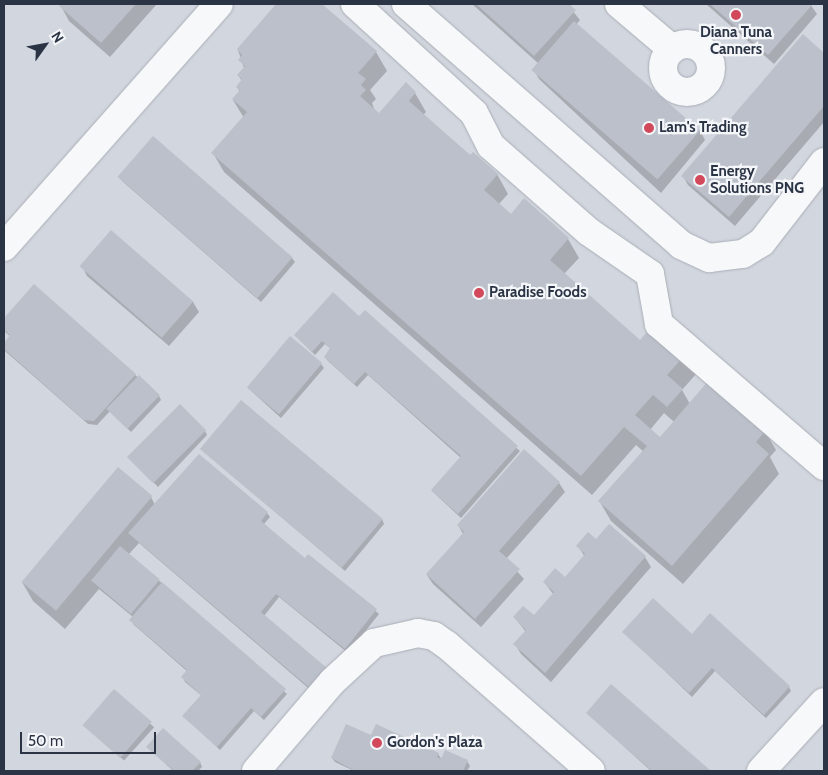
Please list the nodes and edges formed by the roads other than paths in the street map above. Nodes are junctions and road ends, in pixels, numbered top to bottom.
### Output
1 (219, 4) edge
2 (355, 4) edge
3 (406, 4) edge
4 (619, 4) edge
5 (672, 49) dead end
6 (824, 162) edge
7 (4, 247) edge
8 (824, 466) edge
9 (824, 702) edge
10 (256, 771) edge
11 (591, 771) edge
12 (761, 771) edge

1 - 7 street
2 - 8 street
3 - 6 street
4 - 5 street
9 - 12 street
10 - 11 street

